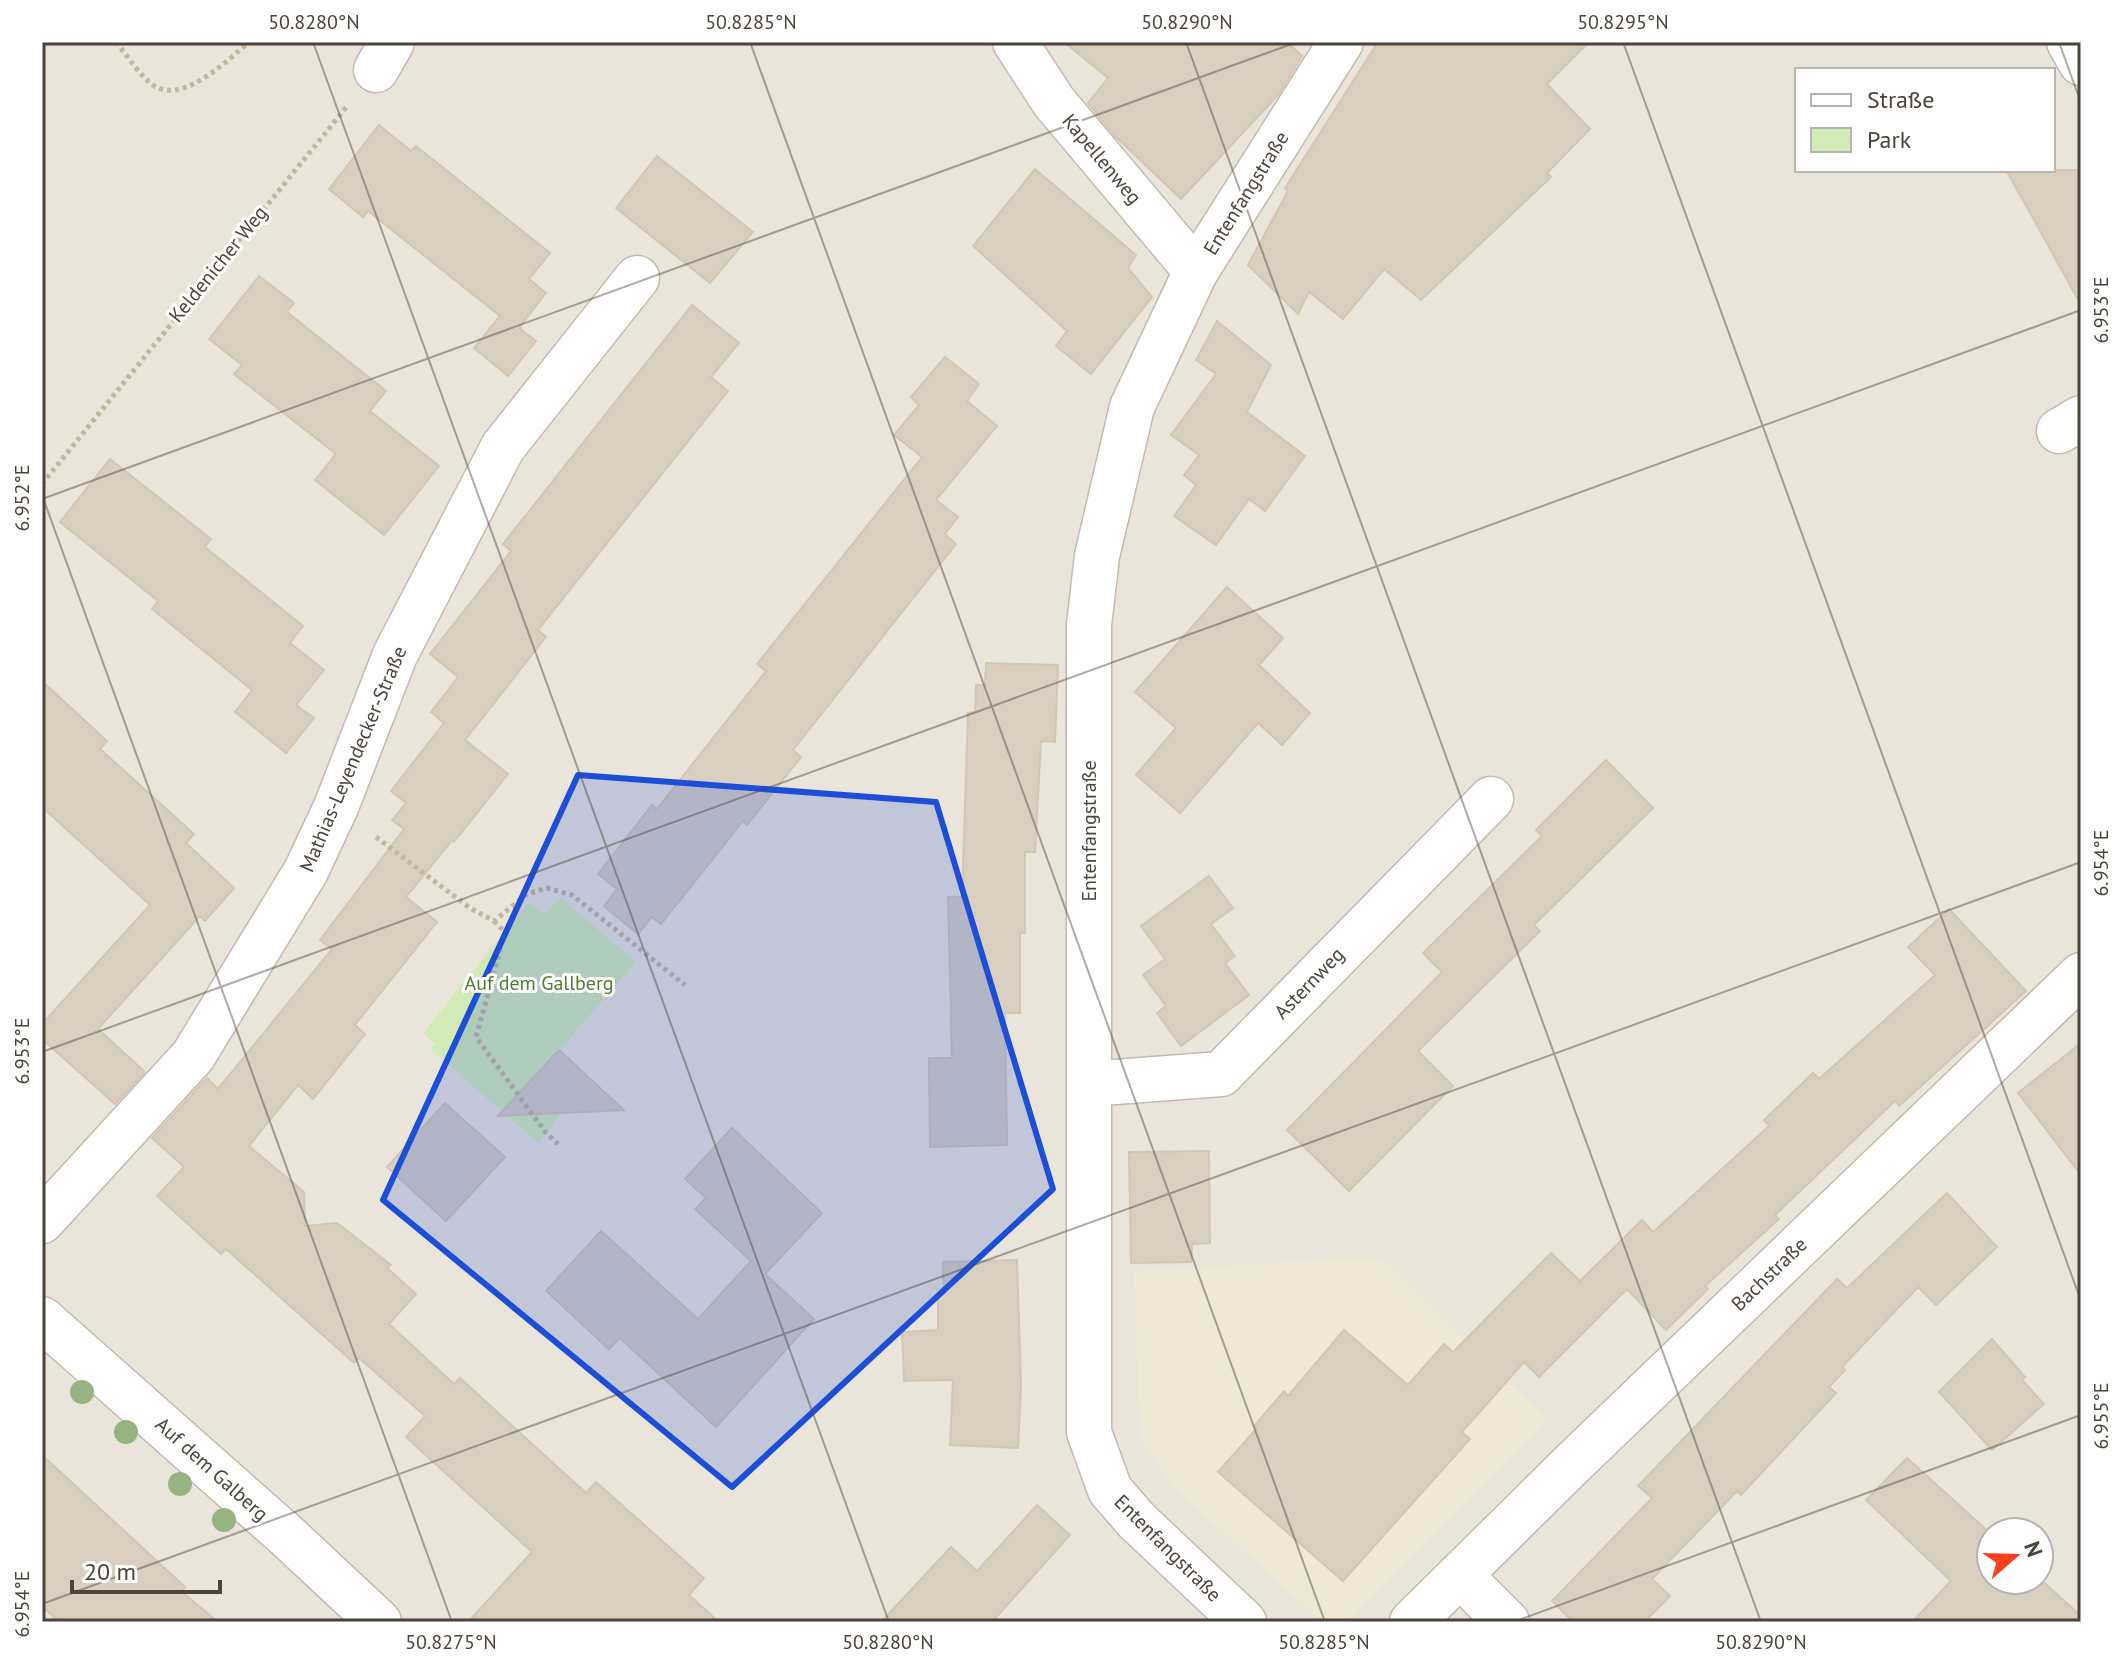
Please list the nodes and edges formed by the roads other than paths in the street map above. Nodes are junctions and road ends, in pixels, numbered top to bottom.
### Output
1 (1015, 42) edge
2 (1341, 42) edge
3 (2069, 42) edge
4 (2081, 63) edge
5 (1196, 271) junction
6 (637, 278) dead end
7 (1491, 799) dead end
8 (2081, 975) edge
9 (1089, 1084) junction
10 (42, 1221) edge
11 (42, 1319) edge
12 (1460, 1575) junction
13 (379, 1622) edge
14 (1244, 1622) edge
15 (1412, 1622) edge
16 (1507, 1622) edge

1 - 5 street, Kapellenweg
2 - 5 street, Entenfangstraße
3 - 4 street
5 - 9 street, Entenfangstraße
6 - 10 street, Mathias-Leyendecker-Straße
7 - 9 street, Asternweg
8 - 12 street, Bachstraße
9 - 14 street, Entenfangstraße
11 - 13 street, Auf dem Galberg
12 - 15 street, Bachstraße
12 - 16 street

